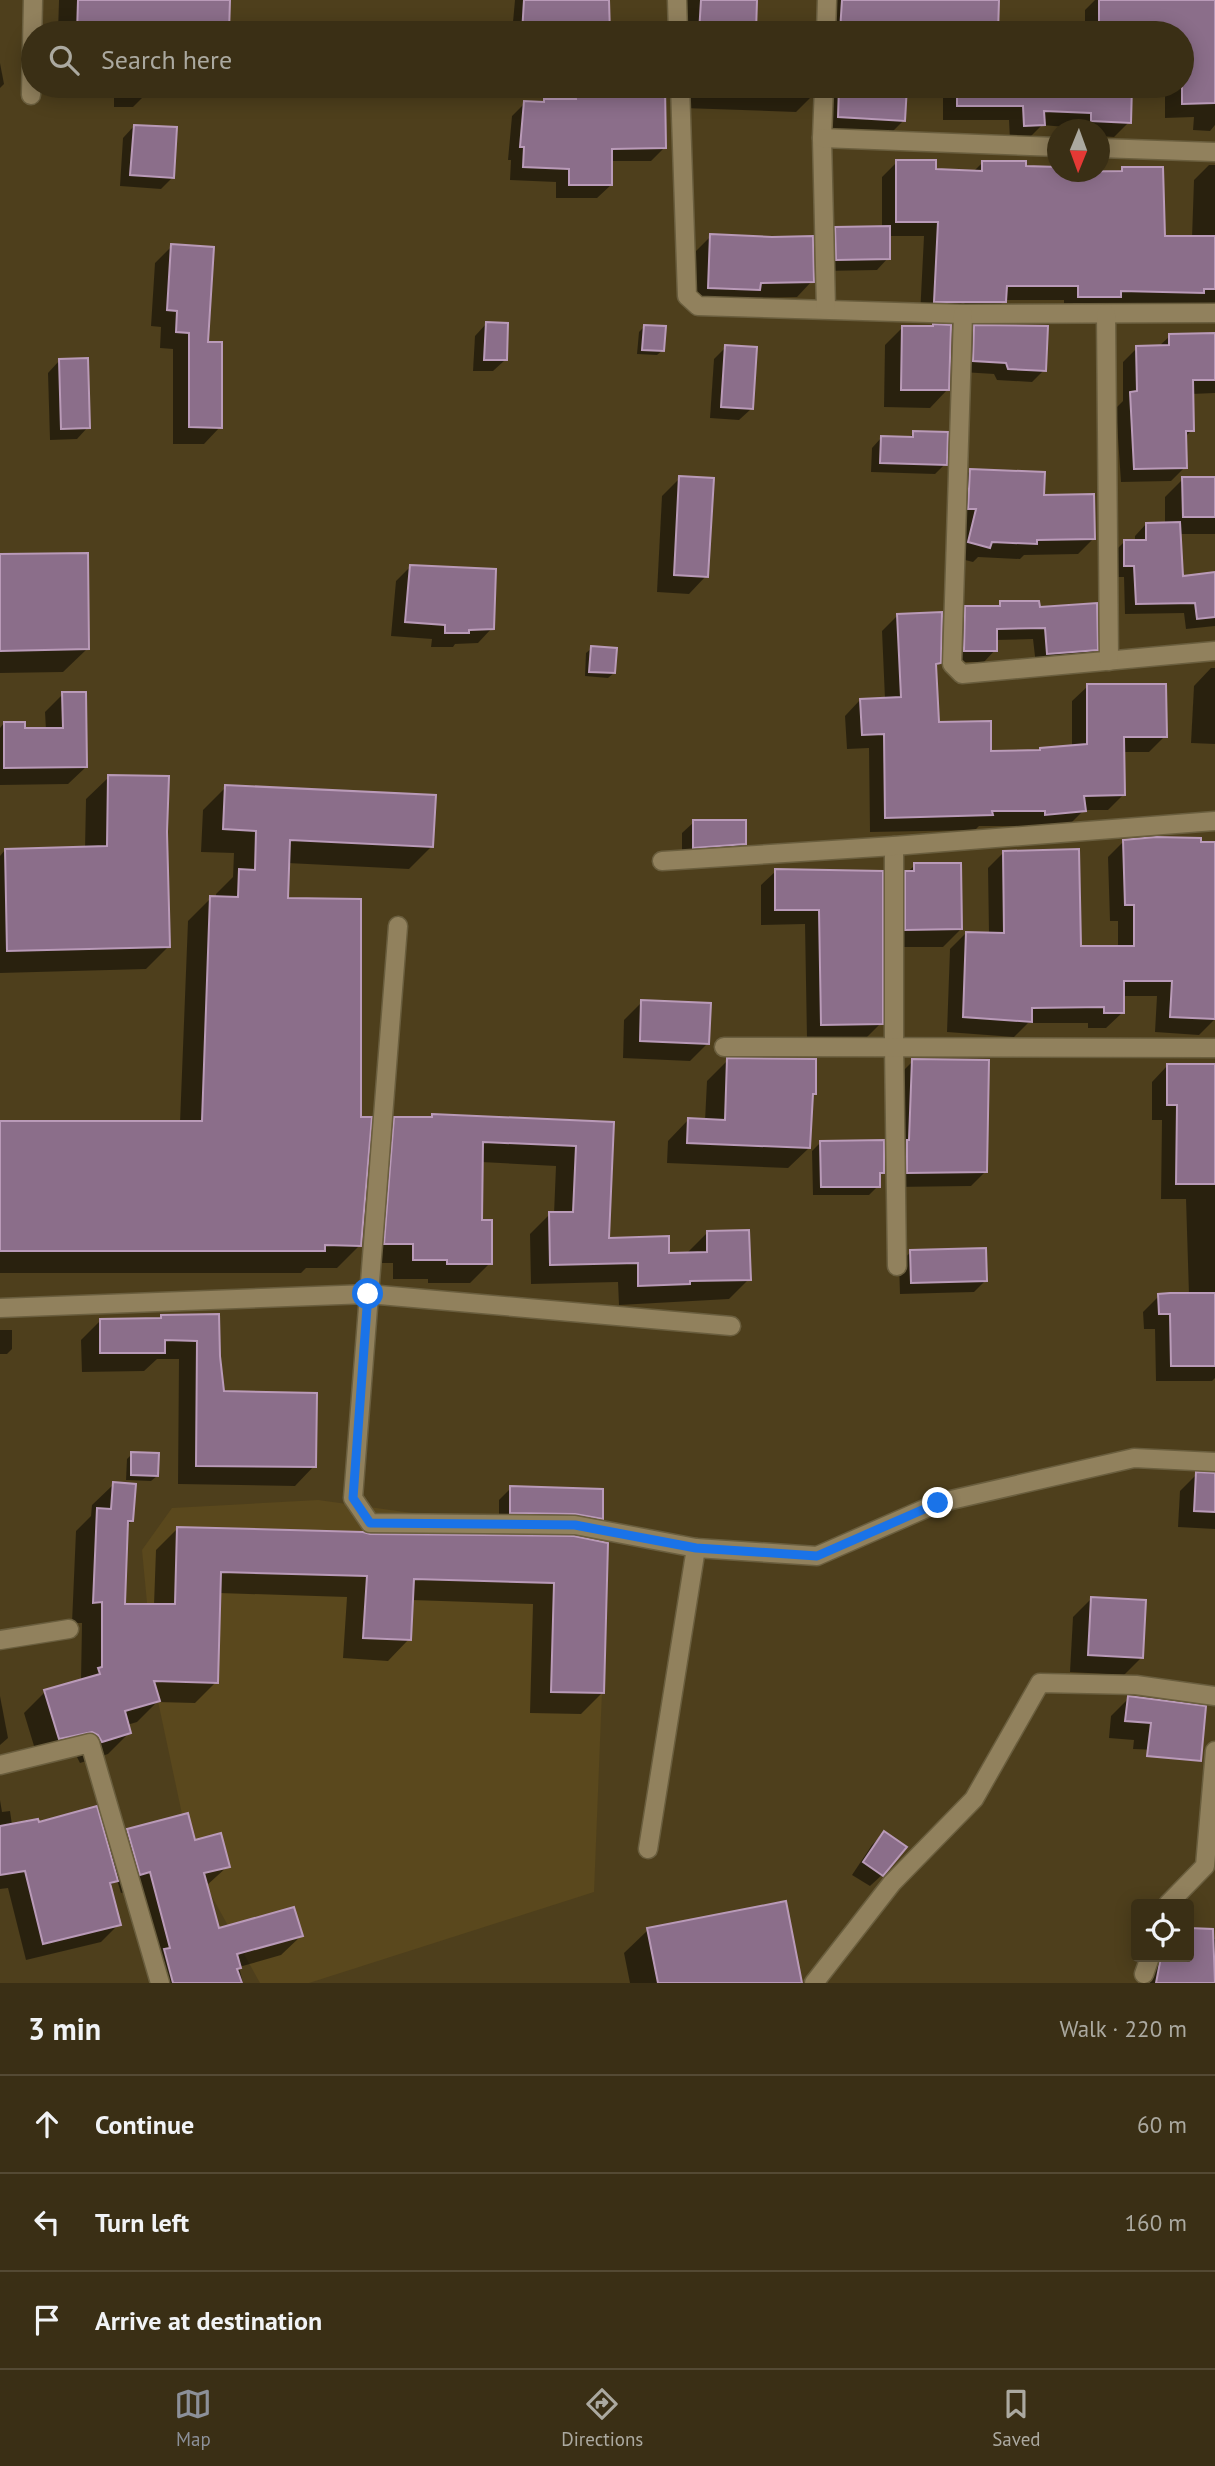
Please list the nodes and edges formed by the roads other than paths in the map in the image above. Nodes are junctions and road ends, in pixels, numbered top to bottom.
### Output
1 (33, 0) edge
2 (677, 0) edge
3 (827, 0) edge
4 (33, 21) edge
5 (678, 21) edge
6 (826, 21) edge
7 (680, 98) edge
8 (824, 98) edge
9 (822, 138) junction
10 (1047, 147) edge
11 (1110, 148) edge
12 (1215, 152) edge
13 (826, 309) junction
14 (1215, 313) edge
15 (963, 314) junction
16 (1106, 314) junction
17 (1215, 651) edge
18 (1109, 661) junction
19 (1215, 821) edge
20 (894, 846) junction
21 (662, 861) dead end
22 (398, 926) dead end
23 (894, 1046) junction
24 (724, 1047) dead end
25 (1215, 1048) edge
26 (897, 1266) dead end
27 (368, 1294) junction
28 (0, 1308) edge
29 (731, 1326) dead end
30 (1215, 1462) edge
31 (696, 1548) junction
32 (69, 1629) dead end
33 (0, 1640) edge
34 (1215, 1696) edge
35 (1215, 1751) edge
36 (0, 1765) edge
37 (648, 1849) dead end
38 (1173, 1899) edge
39 (160, 1983) edge
40 (814, 1983) edge

1 - 4 street
2 - 5 street
3 - 6 street
7 - 13 street
8 - 9 street
9 - 10 street
9 - 13 street
11 - 12 street
13 - 15 street
14 - 16 street
15 - 16 street
15 - 18 street
16 - 18 street
17 - 18 street
19 - 20 street
20 - 21 street
20 - 23 street
22 - 27 street
23 - 24 street
23 - 25 street
23 - 26 street
27 - 28 street
27 - 29 street
27 - 31 street
30 - 31 street
31 - 37 street
32 - 33 street
34 - 40 street
35 - 38 street
36 - 39 street

